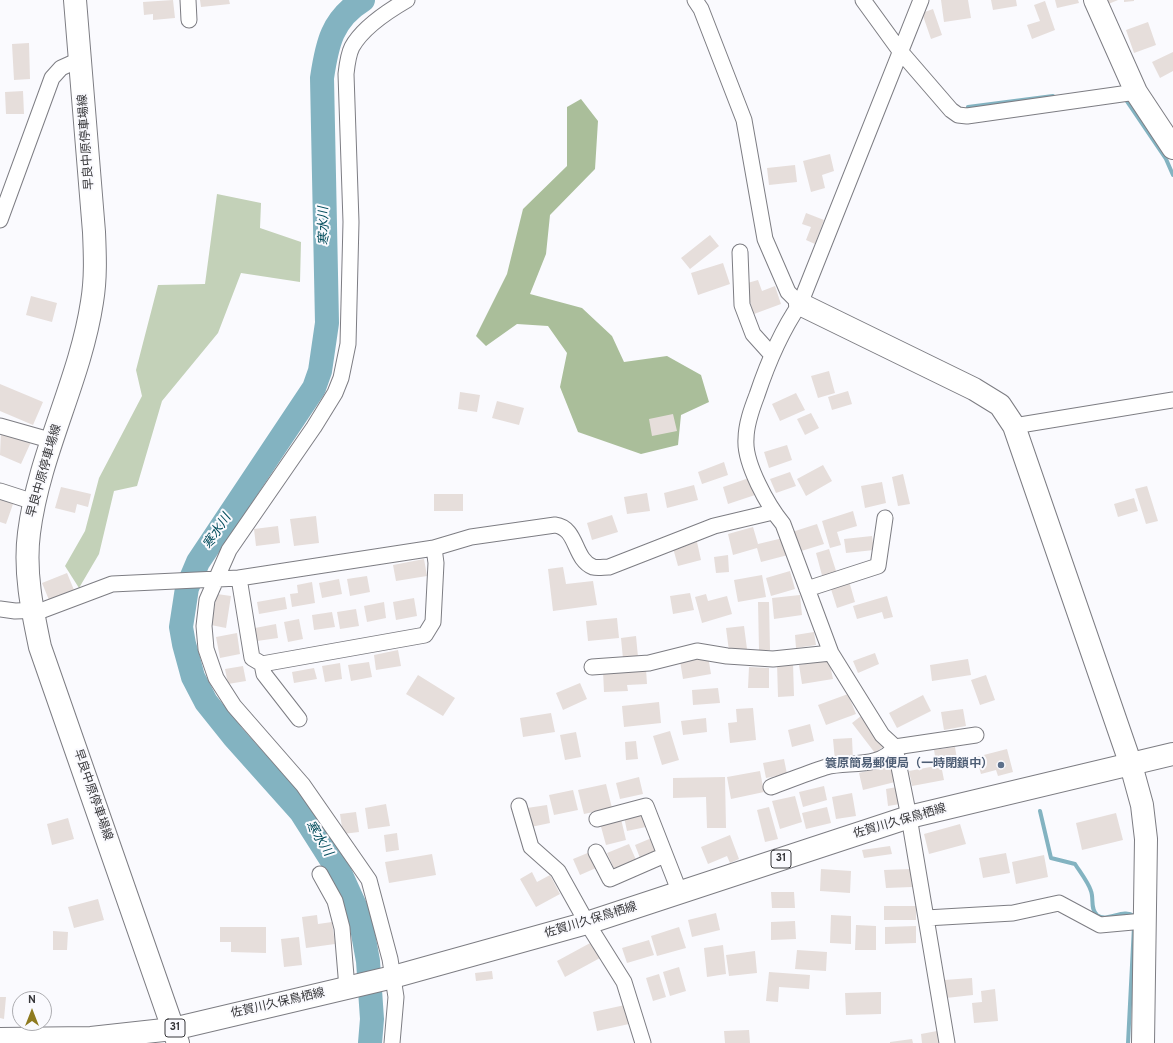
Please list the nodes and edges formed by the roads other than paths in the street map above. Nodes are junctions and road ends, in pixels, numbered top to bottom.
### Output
1 (75, 0) edge
2 (188, 0) edge
3 (407, 0) edge
4 (862, 0) edge
5 (921, 0) edge
6 (1094, 0) edge
7 (701, 3) edge
8 (189, 20) dead end
9 (900, 51) junction
10 (81, 59) junction
11 (1136, 92) junction
12 (1173, 148) edge
13 (0, 220) edge
14 (740, 252) dead end
15 (800, 304) junction
16 (771, 354) junction
17 (1173, 400) edge
18 (0, 426) edge
19 (1014, 426) junction
20 (53, 441) junction
21 (0, 492) edge
22 (34, 502) junction
23 (773, 512) junction
24 (885, 518) dead end
25 (434, 548) junction
26 (239, 578) junction
27 (214, 579) junction
28 (807, 589) junction
29 (0, 609) edge
30 (33, 611) junction
31 (831, 653) junction
32 (262, 664) junction
33 (592, 667) dead end
34 (299, 719) dead end
35 (976, 735) dead end
36 (895, 747) junction
37 (1173, 754) edge
38 (1131, 765) junction
39 (771, 787) dead end
40 (519, 806) dead end
41 (909, 817) junction
42 (597, 819) dead end
43 (596, 852) dead end
44 (665, 855) junction
45 (320, 874) dead end
46 (680, 892) junction
47 (926, 918) junction
48 (1136, 922) junction
49 (588, 923) junction
50 (393, 977) junction
51 (347, 988) junction
52 (176, 1036) edge
53 (0, 1039) edge
54 (392, 1043) edge
55 (643, 1043) edge
56 (947, 1043) edge
57 (1143, 1043) edge

1 - 10 main road, 早良中原停車場線
2 - 8 street
3 - 27 street
4 - 9 street
5 - 9 street
6 - 11 main road
7 - 15 street
9 - 11 street
9 - 15 street
10 - 13 street
10 - 20 main road, 早良中原停車場線
11 - 12 main road
14 - 16 street
15 - 16 street
15 - 19 main road
16 - 23 street
17 - 19 street
18 - 20 street
19 - 38 main road
20 - 22 main road, 早良中原停車場線
21 - 22 street
22 - 30 main road, 早良中原停車場線
23 - 25 street
23 - 28 street
24 - 28 street
25 - 26 street
25 - 32 street
26 - 27 street
26 - 32 street
27 - 30 street
27 - 50 street
28 - 31 street
29 - 30 street
30 - 52 main road, 早良中原停車場線
31 - 33 street
31 - 36 street
32 - 34 street
35 - 36 street
36 - 39 street
36 - 41 street
37 - 38 main road, 佐賀川久保鳥栖線 / 31
38 - 41 main road, 佐賀川久保鳥栖線 / 31
38 - 48 main road
40 - 49 street
41 - 46 main road, 佐賀川久保鳥栖線 / 31
41 - 47 street
42 - 44 street
43 - 44 street
44 - 46 street
45 - 51 street
46 - 49 main road, 佐賀川久保鳥栖線 / 31
47 - 48 street
47 - 56 street
48 - 57 main road
49 - 50 main road, 佐賀川久保鳥栖線 / 31
49 - 55 street
50 - 51 main road, 佐賀川久保鳥栖線 / 31
50 - 54 street
51 - 52 main road, 佐賀川久保鳥栖線 / 31
52 - 53 main road, 佐賀川久保鳥栖線 / 31

